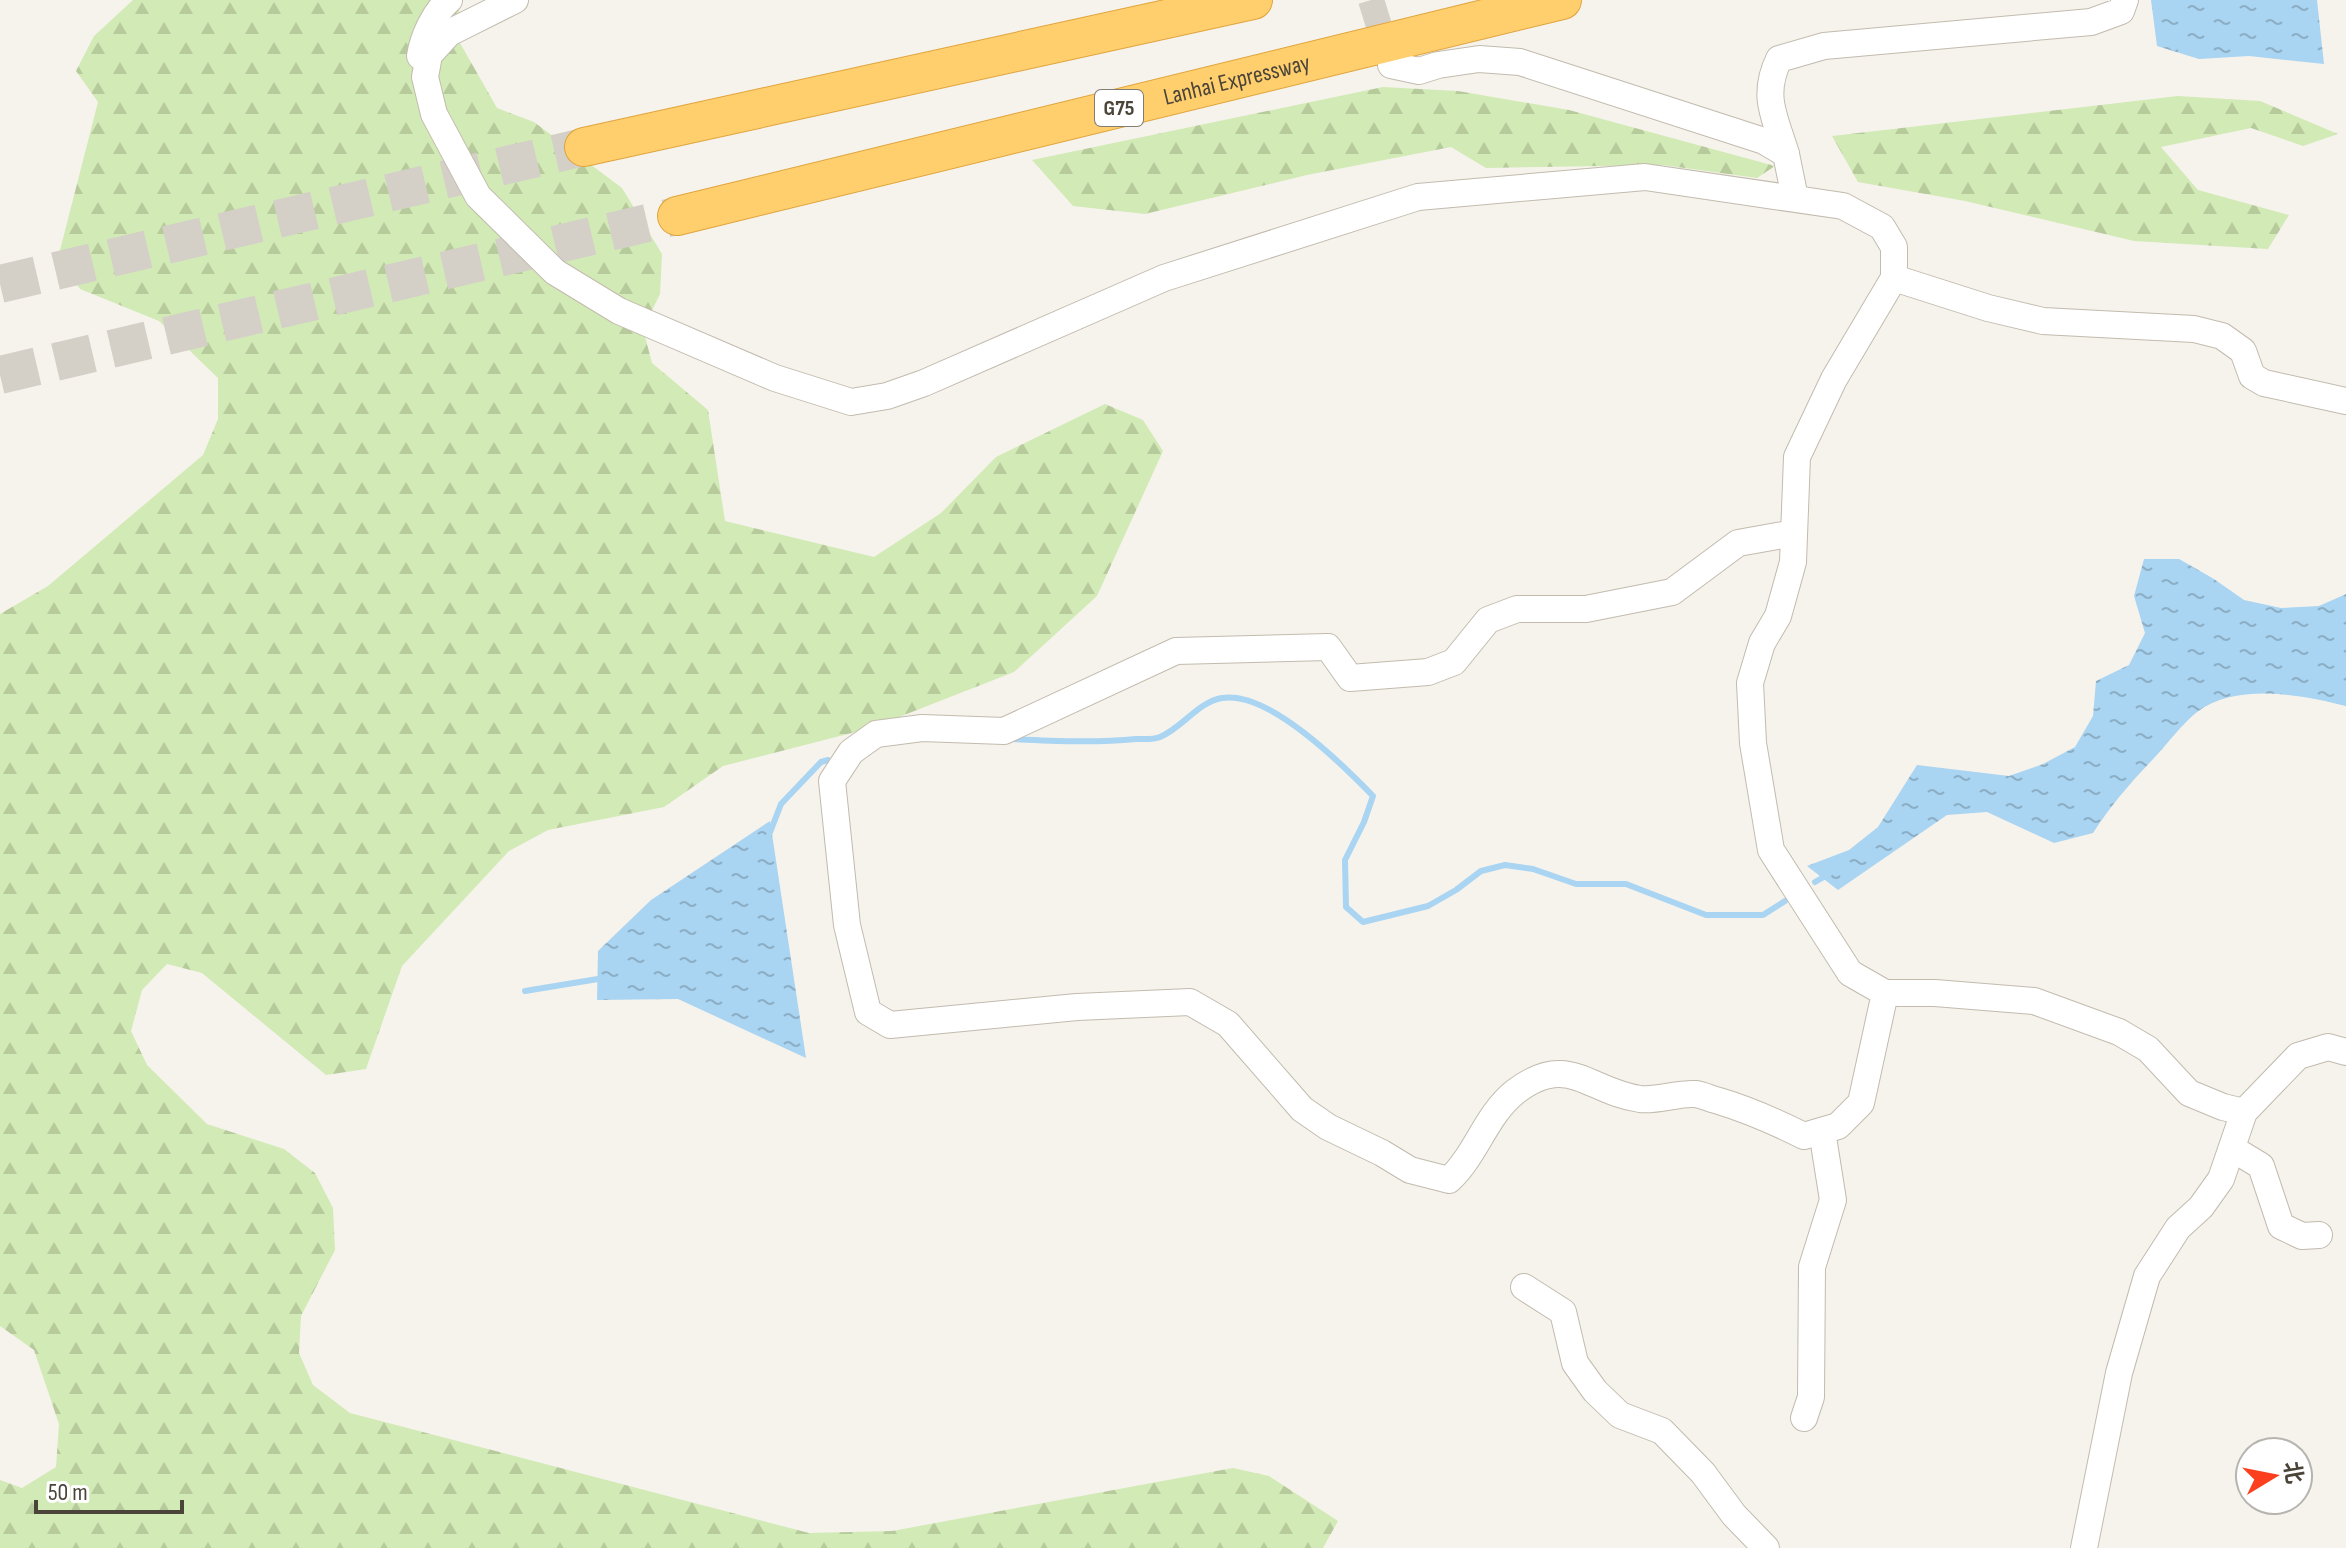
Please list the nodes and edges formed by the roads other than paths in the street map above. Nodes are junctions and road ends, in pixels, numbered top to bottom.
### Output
1 (449, 0) edge
2 (515, 0) edge
3 (1253, 0) edge
4 (1562, 0) edge
5 (2125, 0) edge
6 (1391, 65) dead end
7 (425, 77) junction
8 (584, 147) tunnel mouth
9 (1786, 154) junction
10 (1795, 198) junction
11 (677, 216) tunnel mouth
12 (1894, 278) junction
13 (2346, 401) edge
14 (1794, 533) junction
15 (1885, 993) junction
16 (2346, 1052) edge
17 (2244, 1112) junction
18 (1822, 1131) junction
19 (2233, 1149) junction
20 (2319, 1235) dead end
21 (1524, 1287) dead end
22 (1804, 1418) dead end
23 (1766, 1548) edge
24 (2084, 1548) edge

1 - 7 street
2 - 7 street
3 - 8 highway
4 - 11 highway, Lanhai Expressway / G75
5 - 9 street
6 - 9 street
7 - 10 street
9 - 10 street
10 - 12 street
12 - 13 street
12 - 14 street
14 - 15 street
14 - 18 street
15 - 17 street
15 - 18 street
16 - 17 street
17 - 19 street
18 - 22 street
19 - 20 street
19 - 24 street
21 - 23 street

